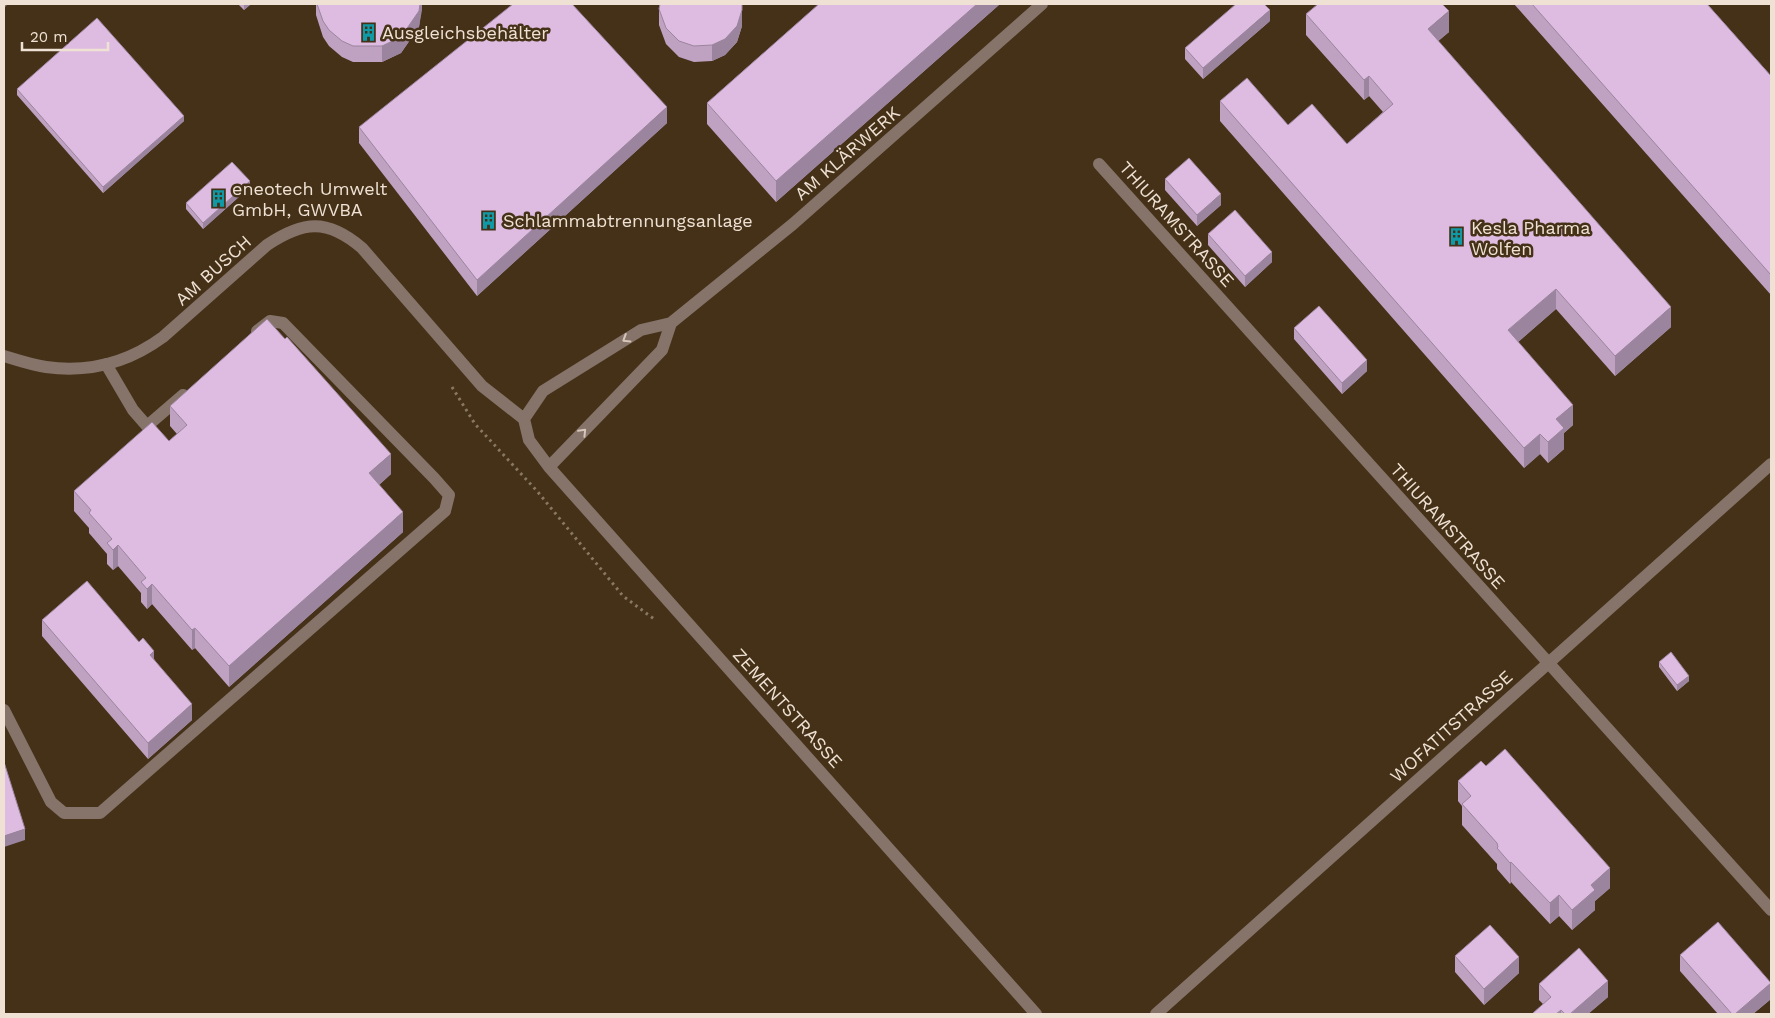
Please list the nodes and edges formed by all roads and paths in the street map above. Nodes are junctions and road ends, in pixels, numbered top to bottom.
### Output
1 (1042, 4) edge
2 (1099, 164) dead end
3 (671, 322) junction
4 (244, 341) edge
5 (4, 356) edge
6 (106, 364) junction
7 (449, 380) dead end
8 (192, 387) edge
9 (524, 419) junction
10 (1771, 464) edge
11 (549, 468) junction
12 (661, 624) dead end
13 (1547, 663) junction
14 (4, 710) edge
15 (1771, 910) edge
16 (1036, 1014) edge
17 (1156, 1014) edge

1 - 3 street, AM KLÄRWERK
2 - 13 street, THIURAMSTRASSE
3 -> 9 street, AM KLÄRWERK
11 -> 3 street
4 - 14 street
5 - 6 street, AM BUSCH
6 - 8 street
6 - 9 street, AM BUSCH
7 - 12 path
9 - 11 street, ZEMENTSTRASSE
10 - 13 street, WOFATITSTRASSE
11 - 16 street, ZEMENTSTRASSE
13 - 15 street, THIURAMSTRASSE
13 - 17 street, WOFATITSTRASSE

